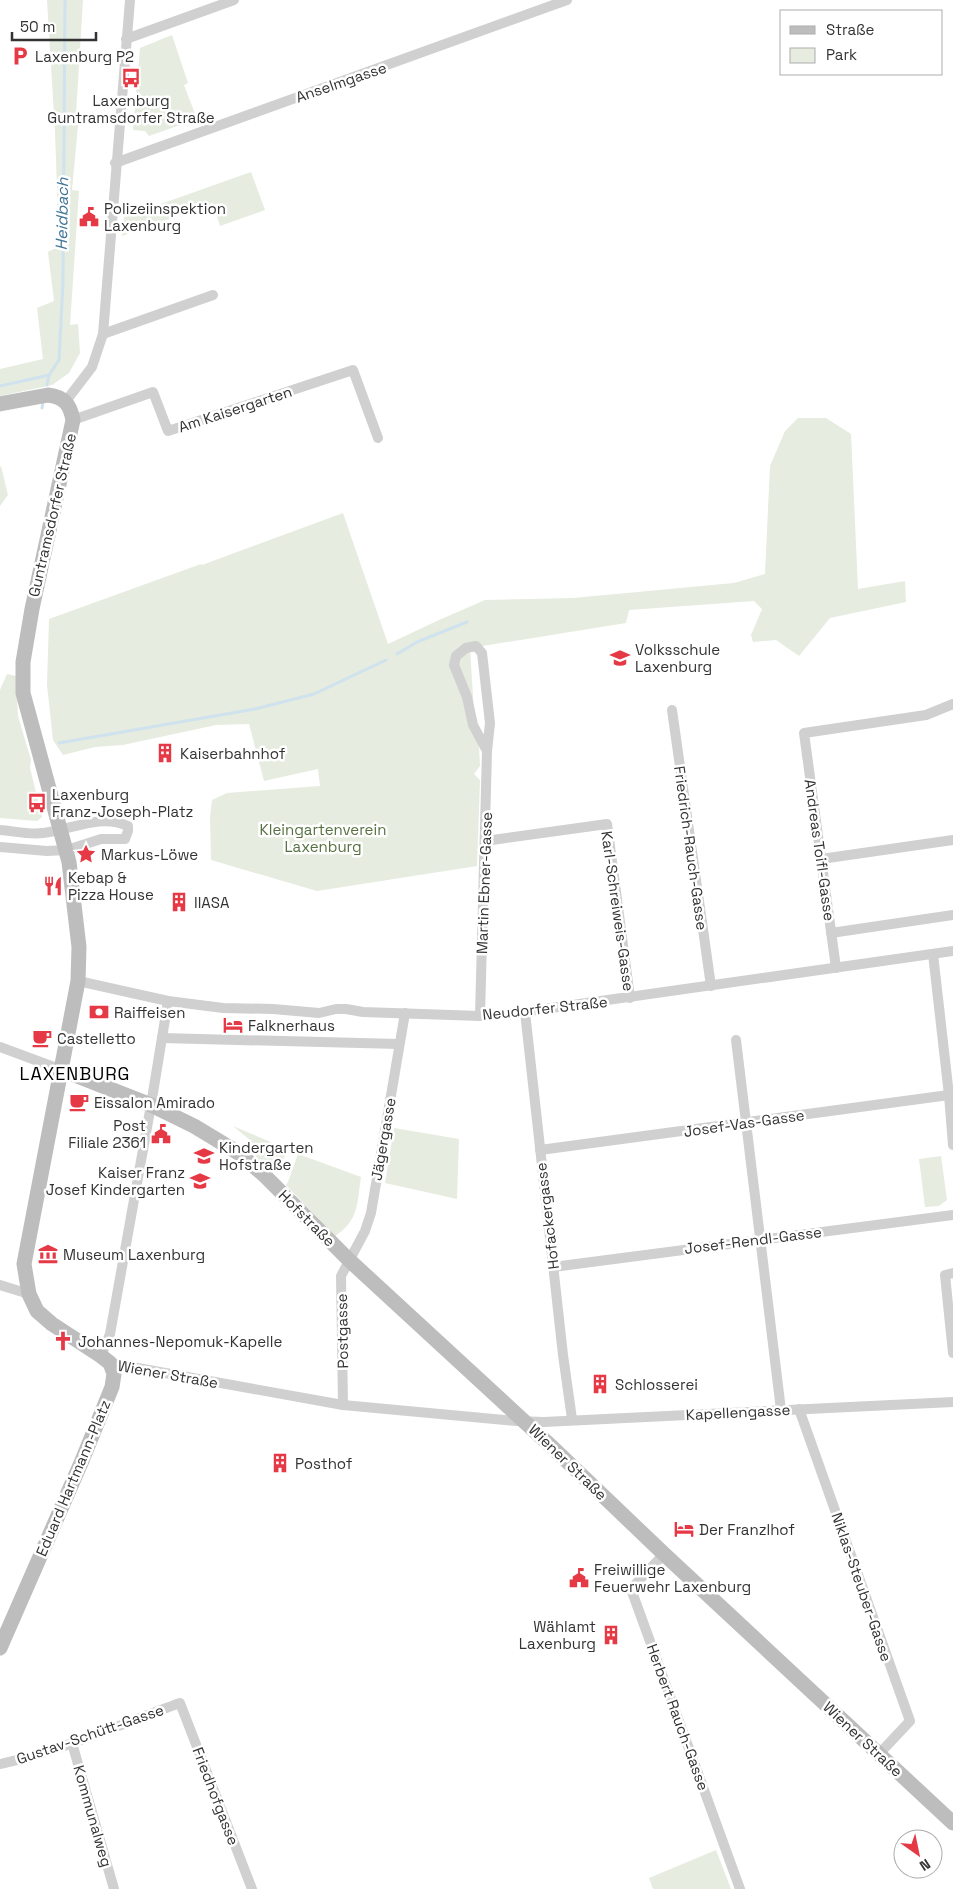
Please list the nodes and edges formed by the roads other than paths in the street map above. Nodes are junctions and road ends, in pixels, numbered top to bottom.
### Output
1 (130, 0) edge
2 (234, 0) edge
3 (567, 0) edge
4 (126, 39) junction
5 (115, 163) junction
6 (213, 295) dead end
7 (103, 334) junction
8 (66, 401) junction
9 (0, 404) edge
10 (73, 420) junction
11 (378, 438) dead end
12 (953, 704) edge
13 (672, 710) dead end
14 (488, 750) junction
15 (61, 829) junction
16 (0, 830) edge
17 (485, 840) junction
18 (953, 840) edge
19 (0, 847) edge
20 (67, 850) junction
21 (821, 859) junction
22 (953, 915) edge
23 (831, 933) junction
24 (953, 951) edge
25 (933, 954) junction
26 (836, 968) junction
27 (78, 981) junction
28 (711, 986) junction
29 (630, 998) junction
30 (168, 1001) junction
31 (525, 1012) junction
32 (405, 1013) junction
33 (480, 1016) junction
34 (162, 1038) junction
35 (736, 1040) dead end
36 (399, 1044) junction
37 (0, 1047) edge
38 (62, 1070) junction
39 (949, 1095) junction
40 (151, 1105) junction
41 (745, 1123) junction
42 (953, 1144) edge
43 (540, 1150) junction
44 (953, 1215) edge
45 (761, 1239) junction
46 (349, 1260) junction
47 (553, 1267) junction
48 (953, 1273) edge
49 (0, 1285) edge
50 (29, 1294) junction
51 (953, 1353) edge
52 (106, 1359) junction
53 (953, 1402) edge
54 (344, 1405) junction
55 (799, 1409) junction
56 (781, 1410) junction
57 (572, 1419) junction
58 (524, 1420) junction
59 (664, 1554) junction
60 (0, 1648) edge
61 (180, 1702) joint
62 (72, 1742) junction
63 (879, 1754) junction
64 (0, 1764) edge
65 (953, 1823) edge
66 (114, 1889) edge
67 (252, 1889) edge
68 (740, 1889) edge

1 - 4 street
2 - 4 street
3 - 5 street, Anselmgasse
4 - 5 street
5 - 7 street
6 - 7 street
7 - 8 street
8 - 9 main road
8 - 10 main road, Guntramsdorfer Straße
10 - 11 street, Am Kaisergarten
10 - 15 main road, Guntramsdorfer Straße
12 - 21 street, Andreas Toifl-Gasse
13 - 28 street, Friedrich-Rauch-Gasse
14 - 14 street, Martin Ebner-Gasse
14 - 17 street, Martin Ebner-Gasse
15 - 16 street
15 - 20 main road, Guntramsdorfer Straße
15 - 20 street
17 - 29 street, Karl-Schreiweis-Gasse
17 - 33 street, Martin Ebner-Gasse
18 - 21 street
19 - 20 street
20 - 27 main road, Guntramsdorfer Straße
21 - 23 street, Andreas Toifl-Gasse
22 - 23 street
23 - 26 street, Andreas Toifl-Gasse
24 - 25 street, Neudorfer Straße
25 - 26 street, Neudorfer Straße
25 - 39 street
26 - 28 street, Neudorfer Straße
27 - 30 street, Neudorfer Straße
27 - 38 main road, Guntramsdorfer Straße
28 - 29 street, Neudorfer Straße
29 - 31 street, Neudorfer Straße
30 - 32 street, Neudorfer Straße
30 - 34 street
31 - 33 street, Neudorfer Straße
31 - 43 street, Hofackergasse
32 - 33 street, Neudorfer Straße
32 - 36 street, Jägergasse
34 - 36 street
34 - 40 street
35 - 41 street
36 - 46 street, Jägergasse
37 - 38 street, Hofstraße
38 - 40 main road, Hofstraße
38 - 50 main road, Guntramsdorfer Straße
39 - 41 street, Josef-Vas-Gasse
39 - 42 street
40 - 46 main road, Hofstraße
40 - 52 street
41 - 43 street, Josef-Vas-Gasse
41 - 45 street
43 - 47 street, Hofackergasse
44 - 45 street, Josef-Rendl-Gasse
45 - 47 street, Josef-Rendl-Gasse
45 - 56 street
46 - 54 street, Postgasse
46 - 58 main road, Hofstraße
47 - 57 street, Hofackergasse
48 - 51 street
49 - 50 street
50 - 52 main road, Wiener Straße
52 - 54 street, Wiener Straße
52 - 60 main road, Eduard Hartmann-Platz
53 - 55 street, Kapellengasse
54 - 58 street, Wiener Straße
55 - 56 street, Kapellengasse
55 - 63 street, Niklas-Steuber-Gasse
56 - 57 street, Kapellengasse
57 - 58 street, Kapellengasse
58 - 59 main road, Wiener Straße
59 - 63 main road, Wiener Straße
59 - 68 street, Herbert Rauch-Gasse
61 - 62 street, Gustav-Schütt-Gasse
61 - 67 street, Friedhofgasse
62 - 64 street, Gustav-Schütt-Gasse
62 - 66 street, Kommunalweg
63 - 65 main road, Wiener Straße

